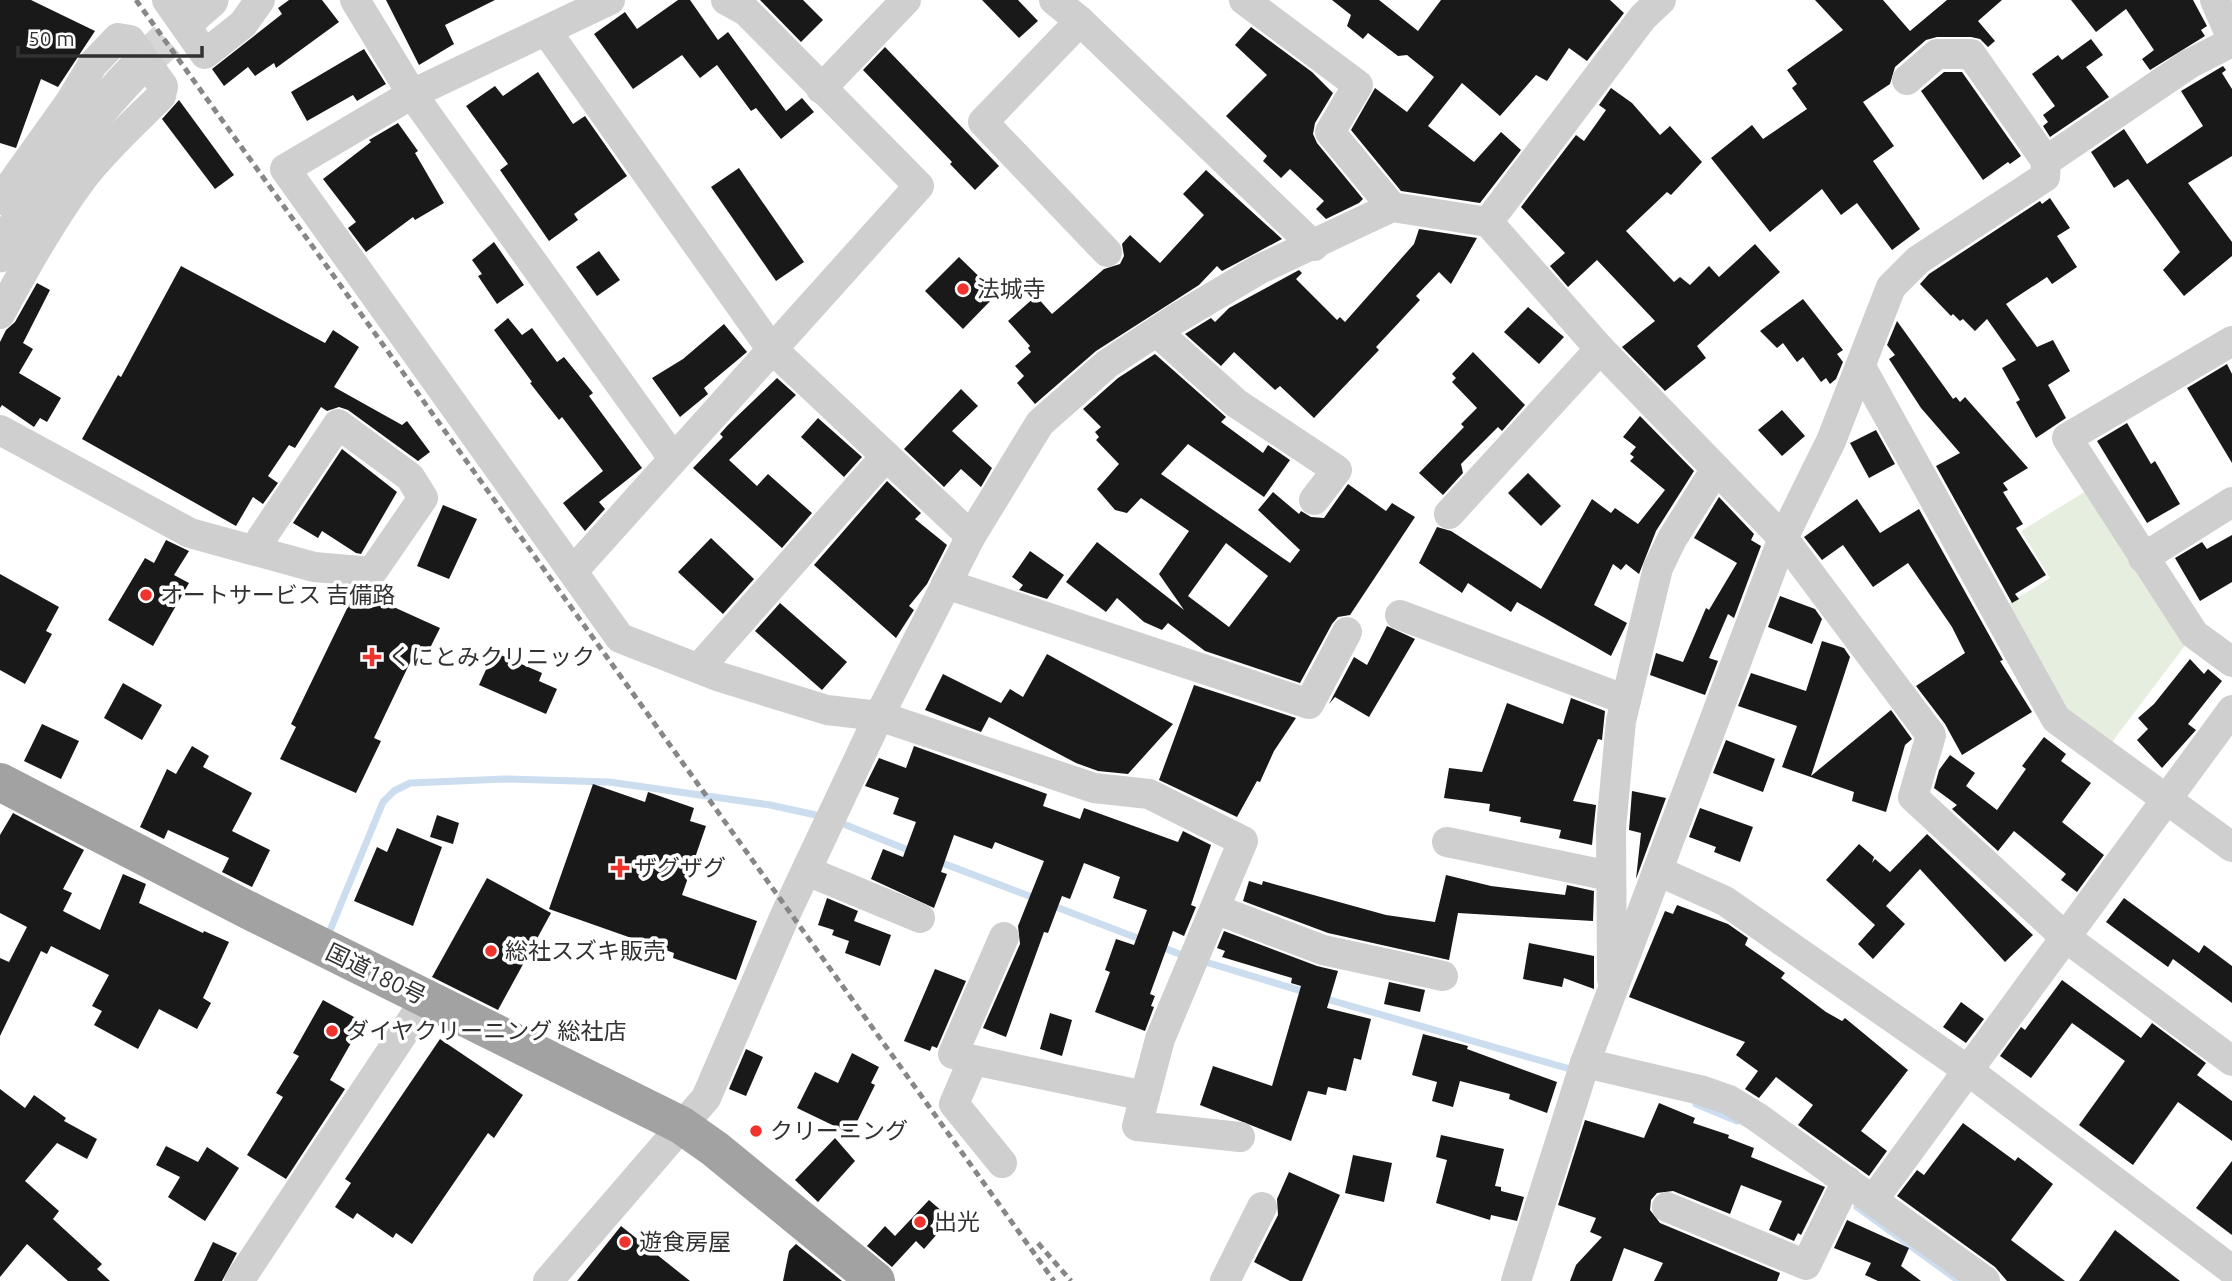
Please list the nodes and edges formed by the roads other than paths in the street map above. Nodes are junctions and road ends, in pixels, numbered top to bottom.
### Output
1 (260, 0) edge
2 (355, 0) edge
3 (610, 0) edge
4 (726, 0) edge
5 (906, 0) edge
6 (1054, 0) edge
7 (1244, 0) edge
8 (2215, 0) edge
9 (191, 4) edge
10 (1643, 5) edge
11 (1080, 21) junction
12 (547, 32) junction
13 (2232, 41) edge
14 (140, 65) tunnel mouth
15 (1907, 80) dead end
16 (821, 89) junction
17 (412, 94) junction
18 (2046, 161) junction
19 (0, 200) edge
20 (1392, 207) junction
21 (1488, 222) junction
22 (1314, 246) junction
23 (1107, 252) dead end
24 (0, 254) edge
25 (0, 314) edge
26 (1157, 332) junction
27 (2232, 341) edge
28 (770, 347) junction
29 (1600, 349) junction
30 (1861, 367) junction
31 (0, 430) edge
32 (886, 456) junction
33 (673, 458) junction
34 (1716, 469) junction
35 (1314, 500) dead end
36 (2232, 502) edge
37 (1449, 514) dead end
38 (971, 536) junction
39 (1783, 538) junction
40 (255, 548) junction
41 (2143, 558) junction
42 (574, 570) junction
43 (946, 584) junction
44 (1400, 615) dead end
45 (1347, 632) dead end
46 (2232, 662) edge
47 (699, 668) junction
48 (1626, 700) junction
49 (2232, 710) edge
50 (879, 716) junction
51 (0, 782) edge
52 (2167, 798) junction
53 (1447, 842) dead end
54 (2232, 847) edge
55 (807, 871) junction
56 (1658, 871) junction
57 (1610, 876) junction
58 (1215, 909) junction
59 (920, 918) dead end
60 (1004, 937) dead end
61 (2065, 937) junction
62 (1443, 976) dead end
63 (1612, 992) junction
64 (426, 999) junction
65 (973, 1060) junction
66 (2232, 1060) edge
67 (1966, 1069) junction
68 (1583, 1070) junction
69 (1145, 1096) junction
70 (681, 1125) junction
71 (1240, 1138) dead end
72 (1002, 1163) dead end
73 (1847, 1181) junction
74 (1873, 1200) junction
75 (1262, 1207) dead end
76 (1668, 1207) dead end
77 (2232, 1270) edge
78 (239, 1281) edge
79 (548, 1281) edge
80 (876, 1281) edge
81 (1225, 1281) edge
82 (1516, 1281) edge
83 (1985, 1281) edge

1 - 9 street
2 - 17 street
3 - 12 street
4 - 16 street
5 - 16 street
6 - 11 street
7 - 20 street
8 - 13 street
10 - 21 street
11 - 22 street
11 - 23 street
12 - 17 street
12 - 28 street
13 - 18 street
14 - 24 street
15 - 18 street
16 - 28 street
17 - 33 street
17 - 42 street
18 - 30 street
19 - 25 street
20 - 21 street
20 - 22 street
21 - 29 street
22 - 26 street
26 - 35 street
26 - 38 street
27 - 41 street
28 - 32 street
28 - 33 street
29 - 34 street
29 - 37 street
30 - 39 street
30 - 52 street
31 - 40 street
32 - 38 street
32 - 47 street
33 - 42 street
34 - 39 street
34 - 48 street
36 - 41 street
38 - 43 street
39 - 56 street
39 - 61 street
40 - 40 street
41 - 46 street
42 - 47 street
43 - 45 street
43 - 50 street
44 - 48 street
47 - 50 street
48 - 57 street
49 - 52 street
50 - 55 street
50 - 58 street
51 - 64 highway, 国道180号
52 - 54 street
52 - 61 street
53 - 57 street
55 - 59 street
55 - 70 street
56 - 63 street
56 - 67 street
57 - 63 street
58 - 62 street
58 - 69 street
60 - 65 street
61 - 66 street
61 - 67 street
63 - 68 street
64 - 70 highway, 国道180号
64 - 78 street
65 - 69 street
65 - 72 street
67 - 74 street
67 - 77 street
68 - 73 street
68 - 82 street
69 - 71 street
70 - 79 street
70 - 80 highway, 国道180号
73 - 74 street
73 - 76 street
74 - 83 street
75 - 81 street

